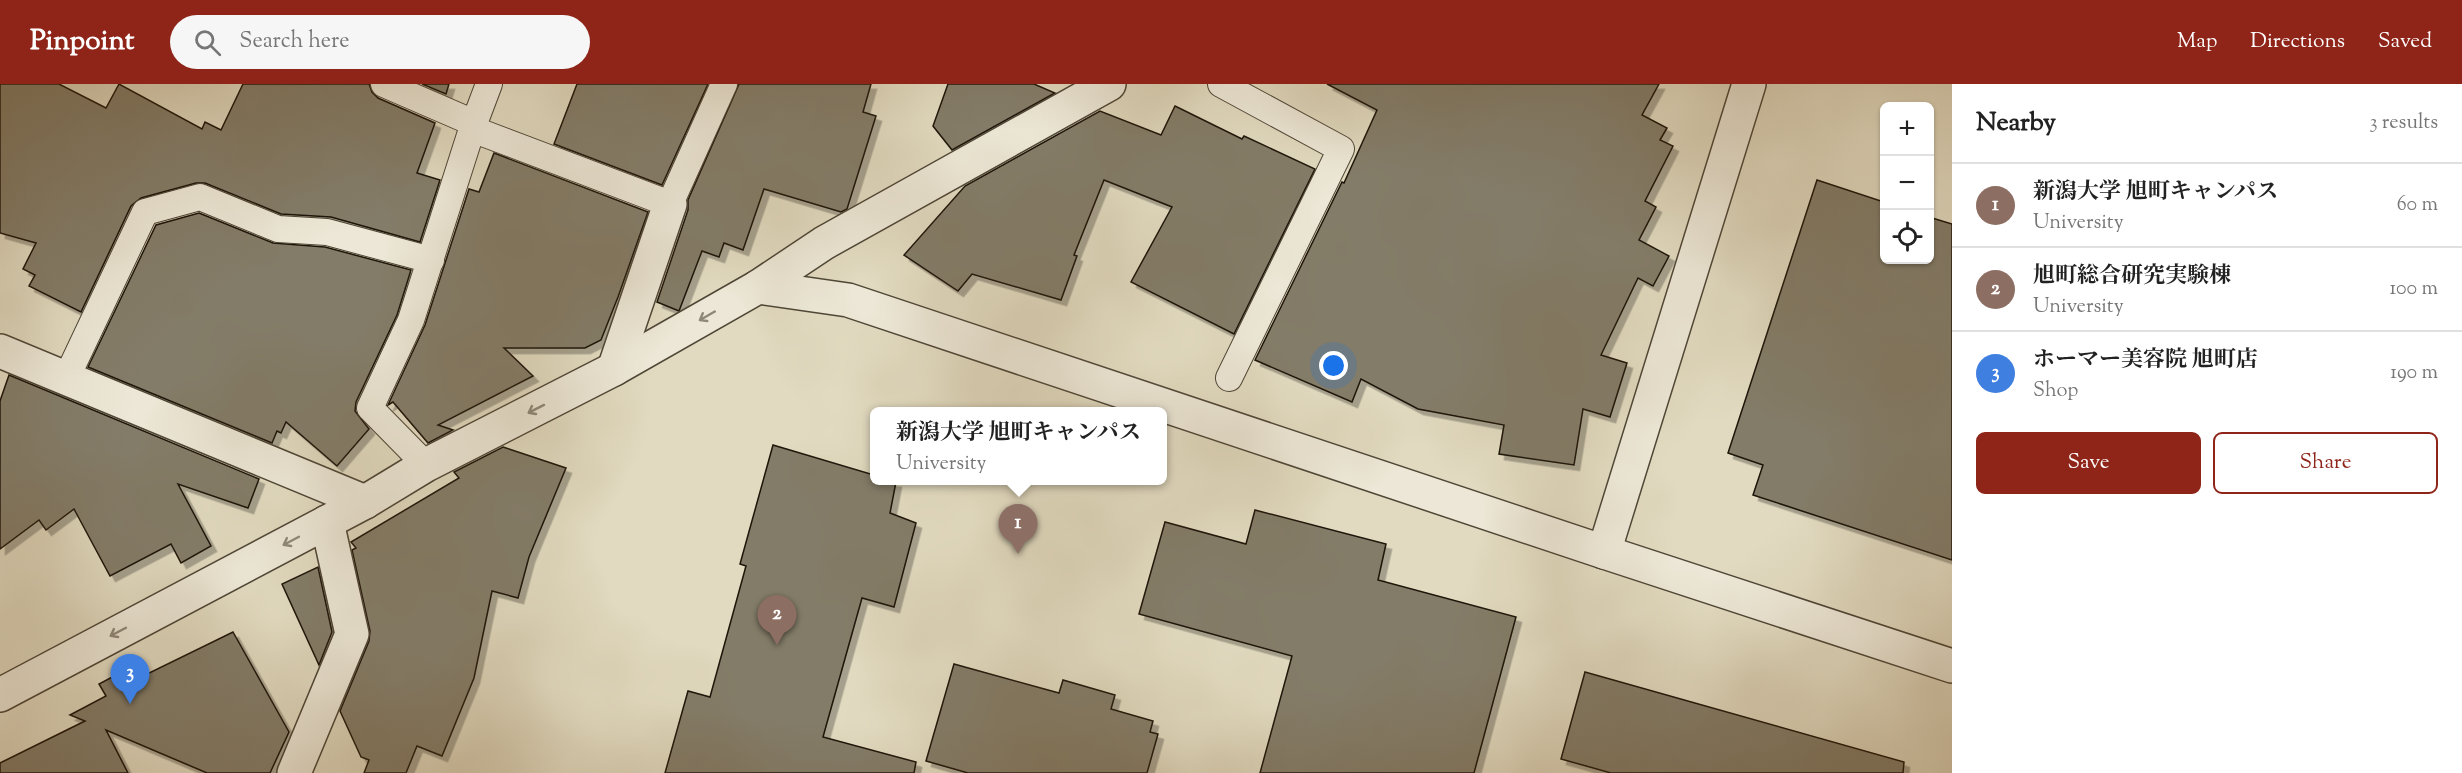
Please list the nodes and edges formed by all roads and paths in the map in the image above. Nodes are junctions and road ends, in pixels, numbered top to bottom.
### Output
1 (384, 84) edge
2 (489, 84) edge
3 (724, 84) edge
4 (1109, 84) edge
5 (1221, 84) edge
6 (1749, 84) edge
7 (473, 126) junction
8 (670, 204) junction
9 (431, 260) junction
10 (758, 287) junction
11 (0, 351) edge
12 (614, 369) junction
13 (1229, 378) dead end
14 (66, 379) junction
15 (426, 465) junction
16 (365, 502) junction
17 (327, 522) junction
18 (1604, 552) junction
19 (1952, 666) edge
20 (0, 695) edge
21 (294, 773) edge

1 - 7 lane
2 - 7 lane
3 - 8 lane
4 - 10 street
5 - 13 lane
6 - 18 street
7 - 8 lane
7 - 9 lane
8 - 12 street
9 - 14 lane
9 - 15 lane
10 -> 12 street
10 - 18 street
11 - 14 street
12 -> 15 street
14 - 16 street
15 - 16 street
16 - 17 street
17 -> 20 street
17 - 21 street
18 - 19 street

